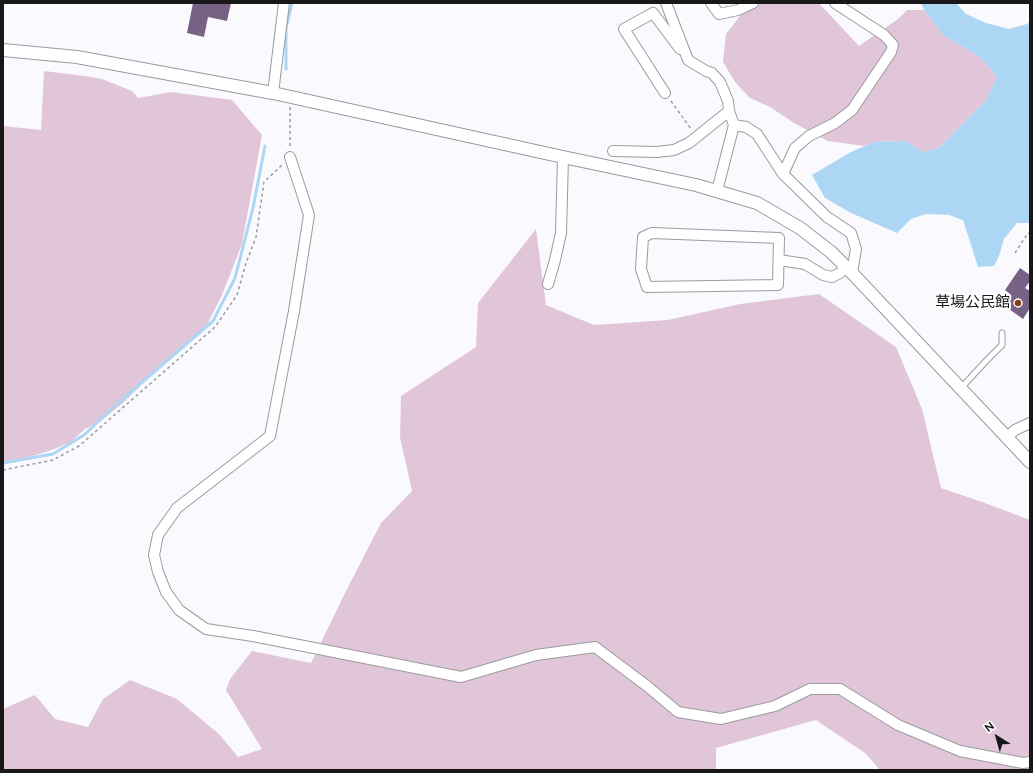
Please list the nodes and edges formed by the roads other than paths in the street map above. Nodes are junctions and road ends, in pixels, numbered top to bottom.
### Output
1 (284, 3) edge
2 (666, 3) edge
3 (711, 3) edge
4 (753, 3) edge
5 (835, 3) edge
6 (3, 50) edge
7 (688, 60) junction
8 (273, 93) junction
9 (665, 93) road end
10 (729, 111) junction
11 (734, 125) junction
12 (613, 151) dead end
13 (290, 157) road end
14 (562, 157) junction
15 (783, 174) junction
16 (717, 191) junction
17 (779, 260) junction
18 (849, 270) junction
19 (548, 284) dead end
20 (1002, 333) dead end
21 (961, 388) junction
22 (1030, 422) edge
23 (1007, 438) junction
24 (1030, 462) edge
25 (1030, 762) edge

1 - 8 street
2 - 7 street
3 - 4 street
5 - 15 street
6 - 8 street
7 - 9 street
7 - 10 street
8 - 14 street
10 - 11 street
10 - 12 street
11 - 15 street
11 - 16 street
13 - 25 street
14 - 16 street
14 - 19 street
15 - 18 street
16 - 18 street
17 - 17 street
17 - 18 street
18 - 21 street
20 - 21 lane
21 - 23 street
22 - 23 street
23 - 24 street

